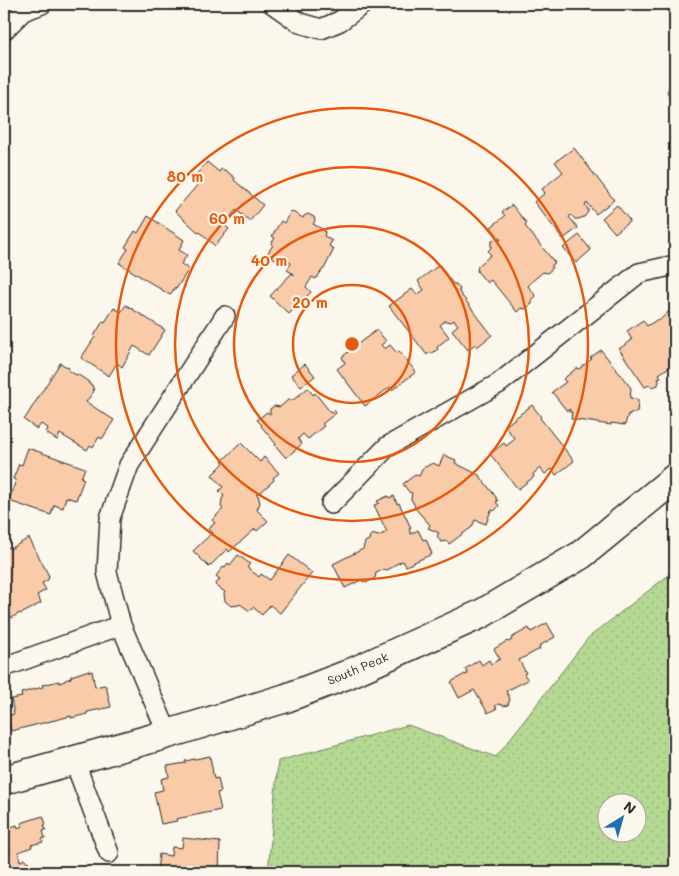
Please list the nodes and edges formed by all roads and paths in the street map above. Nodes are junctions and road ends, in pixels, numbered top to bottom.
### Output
1 (42, 4) edge
2 (273, 4) edge
3 (363, 4) edge
4 (4, 30) edge
5 (675, 265) edge
6 (225, 316) dead end
7 (675, 478) edge
8 (331, 504) dead end
9 (121, 625) junction
10 (4, 667) edge
11 (168, 734) junction
12 (74, 760) junction
13 (4, 780) edge
14 (109, 853) dead end

1 - 4 street
2 - 3 street
5 - 8 street
6 - 9 street
7 - 11 street, South Peak
9 - 10 street
9 - 11 street
11 - 12 street, South Peak
12 - 13 street, South Peak
12 - 14 street

